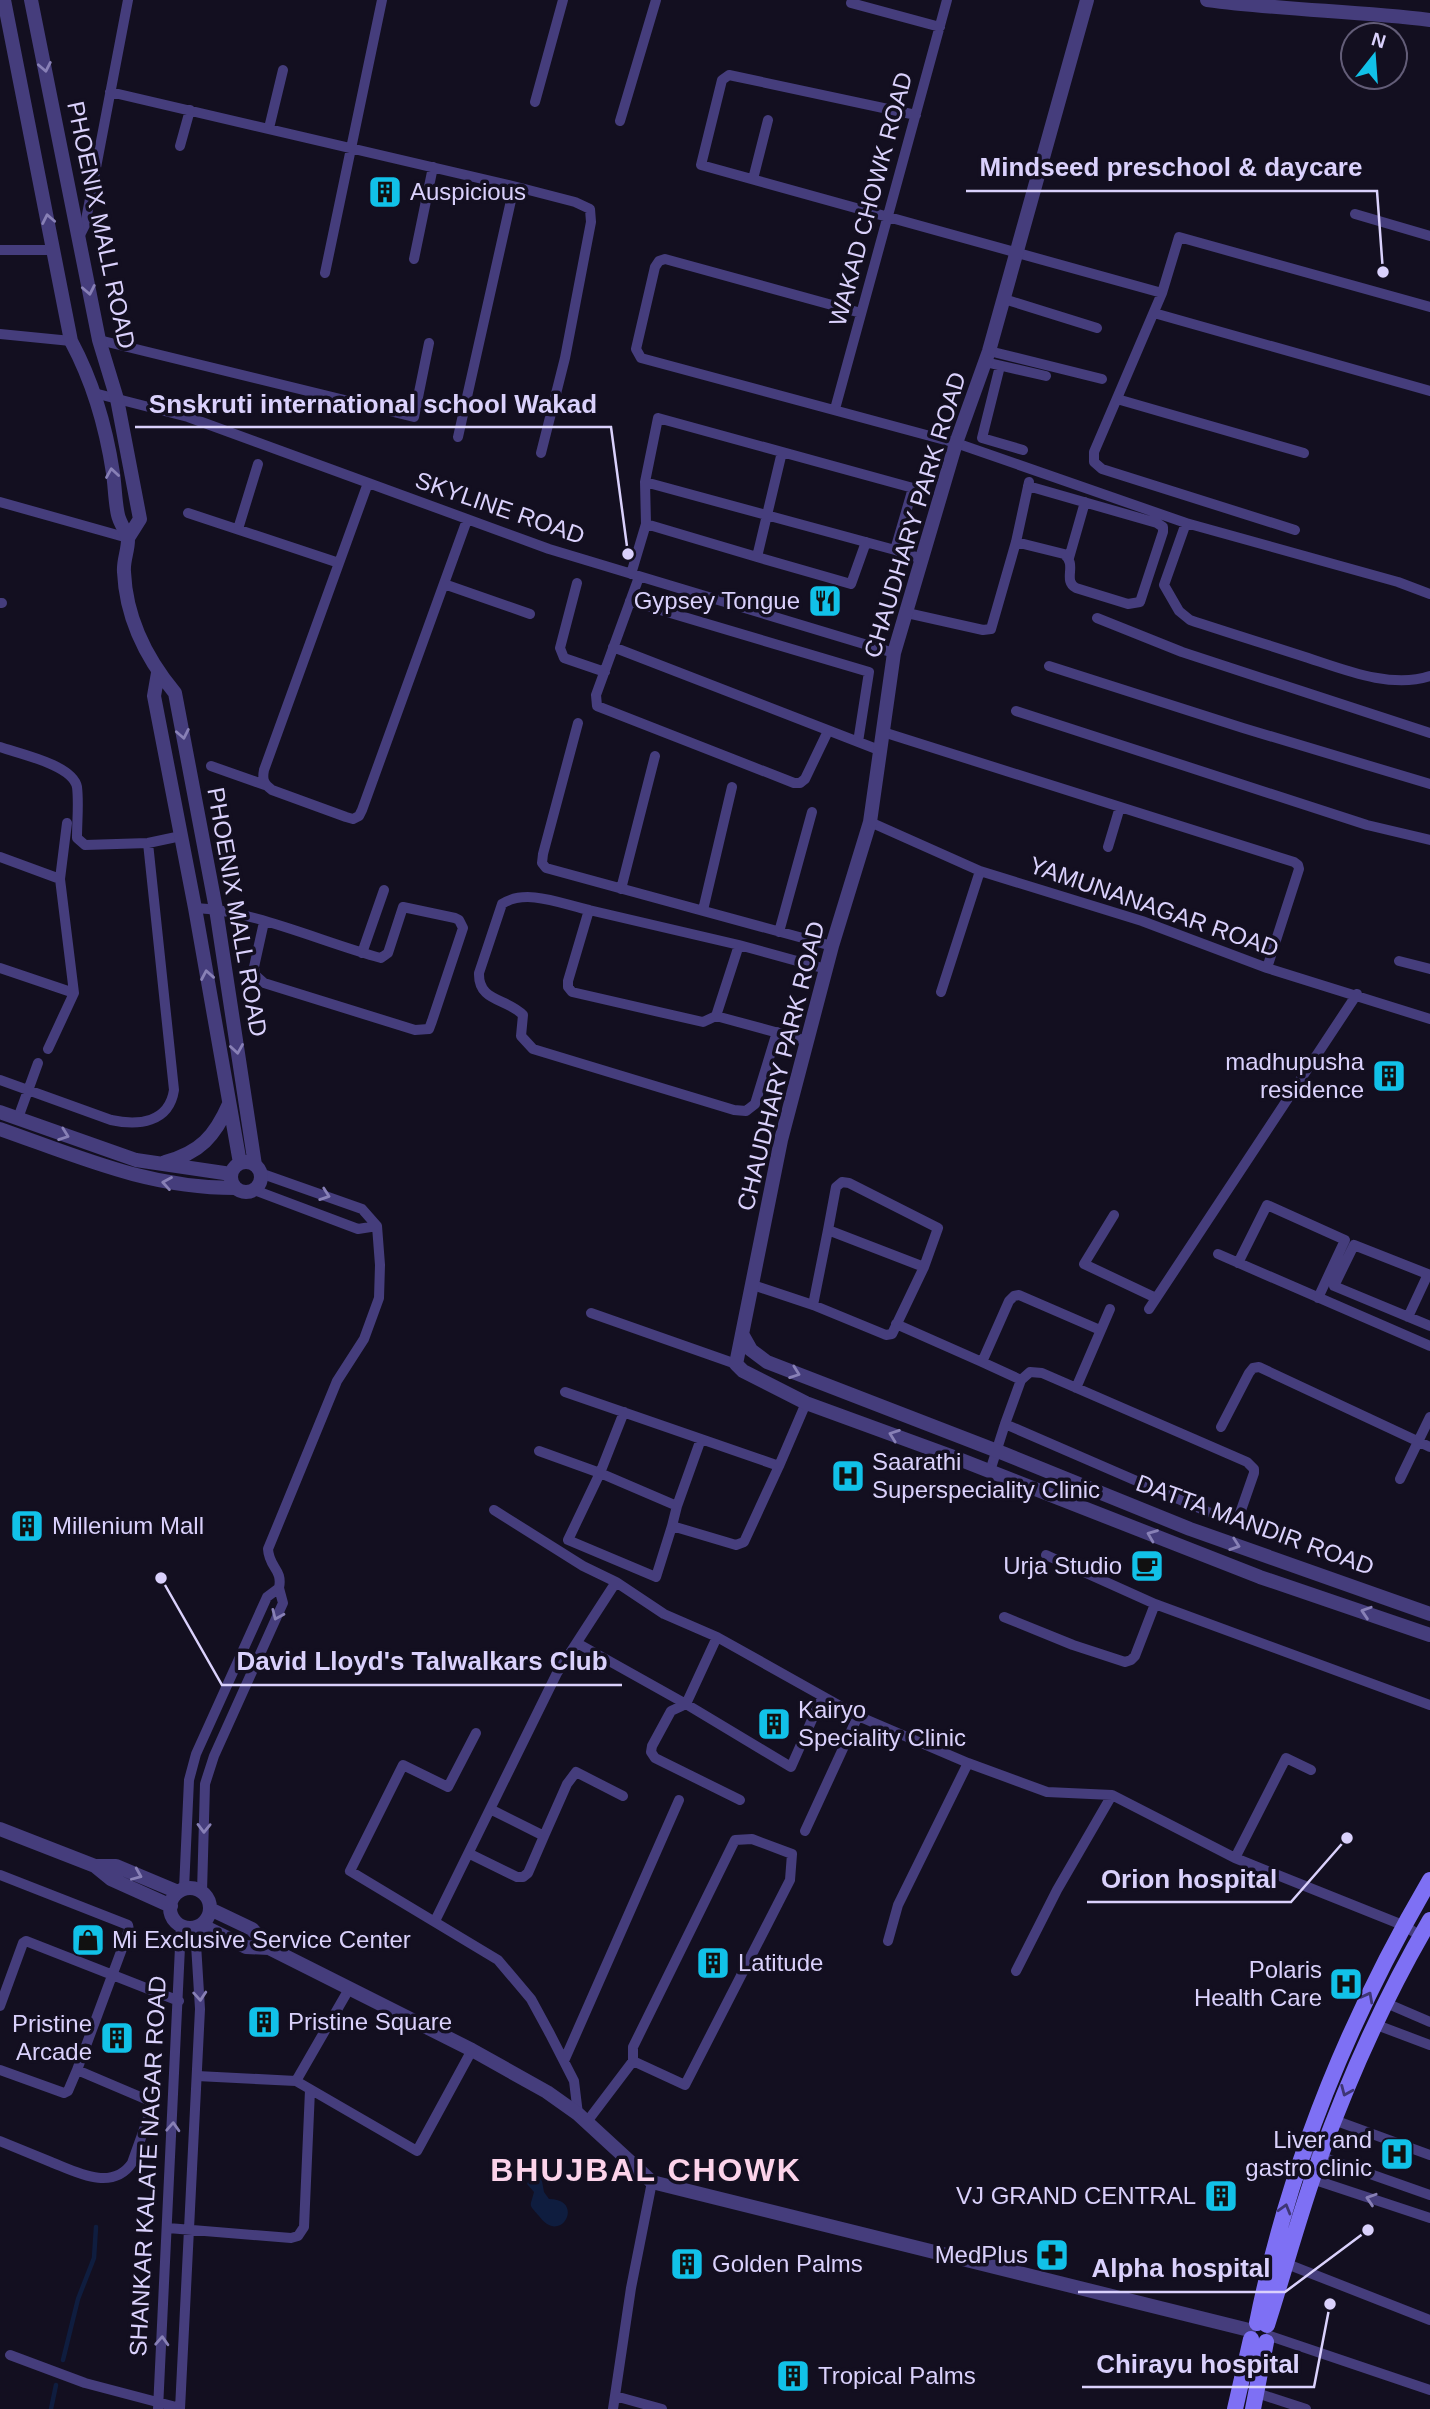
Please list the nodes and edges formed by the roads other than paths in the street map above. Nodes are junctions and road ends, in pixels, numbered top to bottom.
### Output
1 (4, 0) edge
2 (31, 0) edge
3 (128, 0) edge
4 (382, 0) edge
5 (564, 0) edge
6 (656, 0) edge
7 (947, 0) edge
8 (1087, 0) edge
9 (1207, 0) edge
10 (851, 3) dead end
11 (1340, 6) edge
12 (1430, 20) edge
13 (940, 27) junction
14 (283, 70) dead end
15 (110, 92) junction
16 (535, 102) dead end
17 (190, 110) junction
18 (916, 114) junction
19 (768, 120) dead end
20 (620, 121) dead end
21 (269, 128) junction
22 (180, 146) dead end
23 (351, 147) junction
24 (433, 167) junction
25 (753, 179) junction
26 (514, 187) junction
27 (1355, 214) dead end
28 (888, 216) junction
29 (1430, 236) edge
30 (79, 237) junction
31 (0, 250) edge
32 (54, 250) junction
33 (1017, 252) junction
34 (414, 259) dead end
35 (325, 274) dead end
36 (1162, 293) junction
37 (1004, 299) junction
38 (1430, 307) edge
39 (861, 313) junction
40 (1154, 313) junction
41 (1097, 328) dead end
42 (0, 334) edge
43 (99, 340) junction
44 (71, 341) junction
45 (429, 343) dead end
46 (987, 357) junction
47 (1000, 366) junction
48 (1046, 376) dead end
49 (1102, 379) dead end
50 (92, 386) junction
51 (1430, 391) edge
52 (117, 399) junction
53 (1117, 399) junction
54 (835, 410) junction
55 (458, 437) dead end
56 (957, 443) junction
57 (1023, 450) dead end
58 (782, 452) junction
59 (541, 453) dead end
60 (1304, 453) dead end
61 (258, 464) dead end
62 (1032, 469) junction
63 (645, 482) junction
64 (368, 483) junction
65 (1028, 486) junction
66 (0, 502) edge
67 (1085, 502) junction
68 (188, 513) dead end
69 (768, 516) junction
70 (467, 520) junction
71 (1186, 523) junction
72 (646, 524) junction
73 (238, 529) junction
74 (1295, 530) dead end
75 (128, 538) junction
76 (866, 542) junction
77 (1016, 542) junction
78 (895, 550) junction
79 (757, 557) junction
80 (1069, 558) junction
81 (922, 559) junction
82 (339, 563) junction
83 (635, 575) junction
84 (577, 583) dead end
85 (444, 584) junction
86 (1430, 594) edge
87 (630, 601) junction
88 (906, 613) junction
89 (530, 614) dead end
90 (1097, 618) dead end
91 (614, 647) junction
92 (894, 653) junction
93 (1049, 666) dead end
94 (605, 672) junction
95 (158, 673) junction
96 (1430, 676) edge
97 (1016, 711) dead end
98 (578, 723) dead end
99 (828, 731) junction
100 (883, 732) junction
101 (1430, 733) edge
102 (858, 742) junction
103 (0, 747) edge
104 (879, 750) junction
105 (655, 756) dead end
106 (211, 766) dead end
107 (1430, 784) edge
108 (265, 785) junction
109 (732, 787) dead end
110 (1120, 807) junction
111 (812, 812) dead end
112 (870, 822) junction
113 (67, 823) dead end
114 (181, 836) junction
115 (1430, 840) edge
116 (148, 842) junction
117 (1108, 847) dead end
118 (0, 857) edge
119 (980, 871) junction
120 (60, 879) junction
121 (621, 889) junction
122 (384, 890) dead end
123 (195, 908) junction
124 (216, 909) junction
125 (589, 910) junction
126 (703, 910) junction
127 (264, 922) junction
128 (779, 932) junction
129 (739, 945) junction
130 (832, 946) junction
131 (362, 953) junction
132 (1399, 961) dead end
133 (0, 968) edge
134 (1267, 968) junction
135 (826, 969) junction
136 (1430, 969) edge
137 (941, 992) dead end
138 (74, 993) junction
139 (1357, 994) junction
140 (716, 1016) junction
141 (232, 1017) junction
142 (1430, 1019) edge
143 (215, 1020) junction
144 (777, 1032) junction
145 (808, 1041) junction
146 (48, 1049) dead end
147 (38, 1063) dead end
148 (0, 1080) edge
149 (28, 1090) junction
150 (230, 1103) junction
151 (0, 1112) edge
152 (18, 1118) junction
153 (0, 1129) edge
154 (157, 1164) junction
155 (244, 1173) junction
156 (254, 1190) joint
157 (1114, 1215) dead end
158 (377, 1226) junction
159 (828, 1230) junction
160 (1218, 1254) dead end
161 (1238, 1263) junction
162 (924, 1267) junction
163 (1429, 1274) edge
164 (753, 1285) junction
165 (1156, 1298) junction
166 (1318, 1298) junction
167 (813, 1305) junction
168 (1110, 1309) dead end
169 (1149, 1309) dead end
170 (591, 1313) dead end
171 (1408, 1317) junction
172 (896, 1324) junction
173 (1430, 1326) edge
174 (1100, 1330) junction
175 (742, 1334) junction
176 (1430, 1346) edge
177 (982, 1362) junction
178 (736, 1364) junction
179 (1021, 1380) junction
180 (1076, 1388) junction
181 (565, 1392) dead end
182 (806, 1403) junction
183 (624, 1412) junction
184 (1430, 1418) edge
185 (1005, 1424) junction
186 (1221, 1427) dead end
187 (701, 1439) junction
188 (1418, 1441) junction
189 (1430, 1447) edge
190 (540, 1451) dead end
191 (997, 1452) junction
192 (779, 1466) junction
193 (990, 1471) junction
194 (600, 1473) junction
195 (1400, 1479) dead end
196 (677, 1506) junction
197 (494, 1510) dead end
198 (672, 1526) junction
199 (1046, 1555) dead end
200 (616, 1582) junction
201 (279, 1588) junction
202 (1155, 1604) junction
203 (1430, 1614) edge
204 (1004, 1617) dead end
205 (1430, 1635) edge
206 (717, 1637) junction
207 (577, 1643) junction
208 (822, 1697) junction
209 (686, 1704) junction
210 (1430, 1705) edge
211 (858, 1716) junction
212 (476, 1733) dead end
213 (968, 1763) junction
214 (1311, 1770) dead end
215 (1112, 1795) junction
216 (623, 1796) dead end
217 (679, 1800) dead end
218 (740, 1800) dead end
219 (492, 1810) junction
220 (0, 1829) edge
221 (805, 1831) dead end
222 (544, 1836) junction
223 (470, 1854) junction
224 (1235, 1858) junction
225 (95, 1866) junction
226 (0, 1875) edge
227 (1428, 1887) edge
228 (181, 1891) junction
229 (202, 1892) junction
230 (171, 1906) junction
231 (210, 1909) junction
232 (1430, 1920) edge
233 (435, 1921) junction
234 (192, 1926) junction
235 (1405, 1926) junction
236 (1420, 1936) junction
237 (888, 1941) dead end
238 (269, 1948) junction
239 (1016, 1972) dead end
240 (113, 1975) junction
241 (349, 1989) junction
242 (179, 2001) junction
243 (1386, 2003) junction
244 (0, 2006) edge
245 (1430, 2022) edge
246 (1374, 2024) junction
247 (1430, 2045) edge
248 (472, 2050) junction
249 (564, 2061) junction
250 (633, 2061) junction
251 (0, 2070) edge
252 (77, 2070) junction
253 (197, 2076) junction
254 (296, 2081) junction
255 (310, 2090) junction
256 (582, 2118) junction
257 (1334, 2120) junction
258 (0, 2141) edge
259 (1302, 2150) junction
260 (1430, 2155) edge
261 (1320, 2158) junction
262 (1348, 2167) junction
263 (1295, 2173) junction
264 (1312, 2179) junction
265 (652, 2182) junction
266 (1340, 2189) junction
267 (1430, 2195) edge
268 (1430, 2218) edge
269 (168, 2228) junction
270 (189, 2230) junction
271 (1287, 2264) junction
272 (1430, 2320) edge
273 (1260, 2333) junction
274 (10, 2355) dead end
275 (1430, 2390) edge
276 (1257, 2393) junction
277 (615, 2396) junction
278 (159, 2406) edge
279 (180, 2409) edge
280 (613, 2409) edge
281 (662, 2409) edge
282 (1235, 2409) edge
283 (1253, 2409) edge
284 (1306, 2409) edge

32 -> 1 street, PHOENIX MALL ROAD
2 -> 30 street, PHOENIX MALL ROAD
3 - 15 street
4 - 23 street
5 - 16 street
6 - 20 street
7 - 13 street, WAKAD CHOWK ROAD
8 - 33 street, CHAUDHARY PARK ROAD
9 - 11 street
10 - 13 street
11 - 12 street
13 - 18 street, WAKAD CHOWK ROAD
14 - 21 street
15 - 17 street
15 - 30 street
17 - 21 street
17 - 22 street
18 - 25 street
18 - 28 street, WAKAD CHOWK ROAD
19 - 25 street
21 - 23 street
23 - 24 street
23 - 35 street
24 - 26 street
24 - 34 street
25 - 28 street
26 - 55 street
26 - 59 street
27 - 29 street
28 - 33 street
28 - 39 street, WAKAD CHOWK ROAD
30 -> 43 street, PHOENIX MALL ROAD
31 - 32 street
32 - 44 street, PHOENIX MALL ROAD
33 - 36 street
33 - 37 street, CHAUDHARY PARK ROAD
36 - 38 street
36 - 40 street
37 - 41 street
37 - 46 street, CHAUDHARY PARK ROAD
39 - 54 street, WAKAD CHOWK ROAD
39 - 54 street
40 - 51 street
40 - 53 street
42 - 44 street
43 - 45 street
43 - 52 street, PHOENIX MALL ROAD
44 - 50 street, PHOENIX MALL ROAD
46 - 47 street
46 - 49 street
46 - 56 street, CHAUDHARY PARK ROAD
47 - 48 street
47 - 57 street
50 - 52 street, SKYLINE ROAD
75 -> 50 street, PHOENIX MALL ROAD
52 - 64 street, SKYLINE ROAD
52 - 75 street, PHOENIX MALL ROAD
53 - 60 street
53 - 74 street
54 - 56 street
56 - 62 street
56 - 81 street, CHAUDHARY PARK ROAD
58 - 63 street
58 - 69 street
58 - 78 street
61 - 73 street
62 - 65 street
62 - 71 street
63 - 69 street
63 - 72 street
64 - 70 street, SKYLINE ROAD
64 - 82 street
65 - 67 street
65 - 77 street
66 - 75 street
67 - 80 street
67 - 80 street
68 - 73 street
69 - 76 street
69 - 79 street
70 - 83 street, SKYLINE ROAD
70 - 85 street
71 - 86 street
71 - 96 street
72 - 79 street
72 - 83 street
73 - 82 street
75 - 95 street, PHOENIX MALL ROAD
76 - 78 street
76 - 79 street
77 - 80 street
77 - 88 street
78 - 81 street
81 - 88 street, CHAUDHARY PARK ROAD
82 - 108 street
83 - 87 street
83 - 92 street, SKYLINE ROAD
84 - 94 street
85 - 89 street
85 - 108 street
87 - 91 street
87 - 102 street
88 - 92 street, CHAUDHARY PARK ROAD
90 - 101 street
91 - 94 street
91 - 99 street
92 - 100 street, CHAUDHARY PARK ROAD
93 - 107 street
94 - 99 street
95 - 114 street, PHOENIX MALL ROAD
95 -> 124 street, PHOENIX MALL ROAD
97 - 115 street
98 - 121 street
99 - 102 street
100 - 104 street, CHAUDHARY PARK ROAD
100 - 110 street
102 - 104 street
103 - 116 street
104 - 112 street, CHAUDHARY PARK ROAD
105 - 121 street
106 - 108 street
109 - 126 street
110 - 117 street
110 - 134 street
111 - 128 street
112 - 119 street, YAMUNANAGAR ROAD
112 - 130 street, CHAUDHARY PARK ROAD
113 - 120 street
114 - 116 street
114 - 123 street, PHOENIX MALL ROAD
116 - 149 street
118 - 120 street
119 - 134 street, YAMUNANAGAR ROAD
119 - 137 street
120 - 138 street
121 - 126 street
122 - 131 street
123 - 124 street
143 -> 123 street, PHOENIX MALL ROAD
124 - 127 street
124 - 141 street, PHOENIX MALL ROAD
125 - 129 street
125 - 140 street
125 - 144 street
126 - 128 street
127 - 131 street
127 - 131 street
128 - 130 street
129 - 135 street
129 - 140 street
130 - 135 street, CHAUDHARY PARK ROAD
132 - 136 street
133 - 138 street
134 - 139 street, YAMUNANAGAR ROAD
135 - 145 street, CHAUDHARY PARK ROAD
138 - 146 street
139 - 142 street, YAMUNANAGAR ROAD
139 - 165 street
140 - 144 street
141 - 143 street
141 -> 155 street, PHOENIX MALL ROAD
143 - 150 street, PHOENIX MALL ROAD
144 - 145 street
145 - 164 street, CHAUDHARY PARK ROAD
147 - 149 street
148 - 149 street
149 - 152 street
150 - 154 street
150 - 155 street, PHOENIX MALL ROAD
151 - 152 street
152 -> 154 street
155 -> 153 street
154 - 155 street
155 - 156 street
155 -> 158 street
156 - 158 street
157 - 165 street
158 - 201 street
159 - 162 street
159 - 162 street
159 - 167 street
160 - 161 street
161 - 166 street
161 - 166 street
162 - 172 street
163 - 171 street
163 - 171 street
164 - 167 street
164 - 175 street, CHAUDHARY PARK ROAD
165 - 169 street
166 - 176 street
167 - 172 street
168 - 174 street
170 - 178 street
171 - 173 street
172 - 177 street
174 - 177 street
174 - 180 street
175 - 178 street
175 -> 191 street, DATTA MANDIR ROAD
177 - 179 street
178 - 182 street, DATTA MANDIR ROAD
179 - 180 street
179 - 185 street
180 - 185 street
181 - 183 street
182 - 192 street
193 -> 182 street, DATTA MANDIR ROAD
183 - 187 street
183 - 194 street
184 - 188 street
185 - 191 street
186 - 188 street
187 - 192 street
187 - 196 street
188 - 189 street
188 - 195 street
190 - 194 street
191 - 193 street
191 -> 203 street, DATTA MANDIR ROAD
192 - 198 street
205 -> 193 street, DATTA MANDIR ROAD
194 - 196 street
194 - 198 street
196 - 198 street
197 - 200 street
199 - 202 street
200 - 206 street
200 - 207 street
201 - 228 street
201 -> 229 street
202 - 204 street
202 - 210 street
206 - 208 street
206 - 209 street
207 - 209 street
207 - 219 street
208 - 209 street
208 - 211 street
209 - 218 street
211 - 213 street
211 - 221 street
212 - 233 street
213 - 215 street
213 - 237 street
214 - 224 street
215 - 224 street
215 - 239 street
216 - 222 street
217 - 249 street
219 - 222 street
219 - 223 street
220 - 225 street
222 - 223 street
223 - 233 street
224 - 235 street
225 -> 228 street
225 - 230 street
226 - 240 street
227 - 235 main road
228 - 229 street
228 - 230 street
229 - 231 street
230 - 234 street, SHANKAR KALATE NAGAR ROAD
231 - 234 street, SHANKAR KALATE NAGAR ROAD
231 - 238 street
232 - 236 main road
233 - 249 street
234 - 238 street
234 - 242 street, SHANKAR KALATE NAGAR ROAD
234 -> 253 street, SHANKAR KALATE NAGAR ROAD
235 - 236 street
259 -> 235 main road
236 - 243 main road
238 - 241 street
240 - 242 street
240 - 244 street
240 - 252 street
241 - 248 street
241 - 254 street
269 -> 242 street, SHANKAR KALATE NAGAR ROAD
243 - 245 street
243 - 246 main road
246 - 247 street
246 -> 257 main road
248 - 255 street
248 - 256 street
249 - 256 street
250 - 250 street
250 - 256 street
251 - 252 street
252 - 258 street
253 - 254 street
253 - 270 street, SHANKAR KALATE NAGAR ROAD
254 - 255 street
255 - 270 street
256 - 265 street
257 - 260 street
257 - 261 main road
259 - 261 street
259 - 263 main road
261 - 262 street
261 - 264 main road
262 - 266 street
262 - 267 street
263 - 264 street
273 -> 263 main road
264 - 266 street
264 - 271 main road
265 - 273 street
265 - 277 street
268 -> 266 street
269 - 270 street
278 -> 269 street, SHANKAR KALATE NAGAR ROAD
270 - 279 street, SHANKAR KALATE NAGAR ROAD
271 - 272 street
271 - 273 main road
273 - 275 street
273 - 276 main road
273 - 282 main road
274 - 278 street
276 - 283 main road
276 - 284 street
277 - 280 street
277 - 281 street
278 - 279 street

